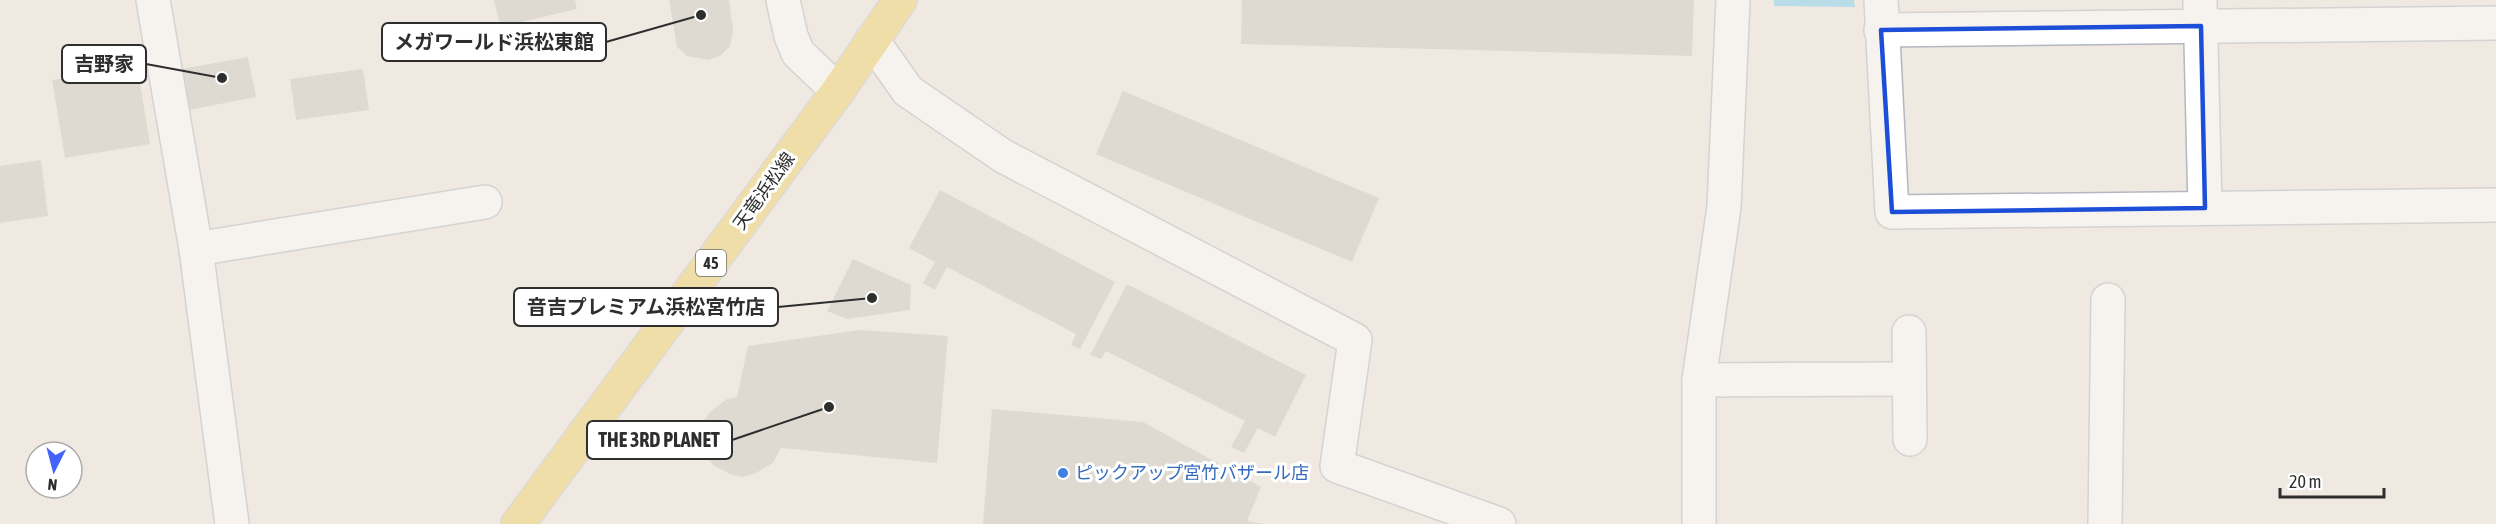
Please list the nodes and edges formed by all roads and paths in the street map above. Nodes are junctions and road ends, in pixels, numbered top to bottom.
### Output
1 (153, 0) edge
2 (783, 0) edge
3 (900, 0) edge
4 (1733, 0) edge
5 (2201, 13) edge
6 (1881, 15) edge
7 (2496, 23) edge
8 (872, 40) junction
9 (838, 91) junction
10 (485, 202) dead end
11 (2496, 205) edge
12 (2205, 208) junction
13 (196, 249) junction
14 (2108, 300) dead end
15 (1909, 332) dead end
16 (1910, 379) junction
17 (1699, 380) junction
18 (1910, 439) dead end
19 (232, 524) edge
20 (518, 524) edge
21 (1499, 524) edge
22 (1699, 524) edge
23 (2105, 524) edge

1 - 13 street
2 - 9 street
3 - 8 main road, 天竜浜松線 / 45
4 - 17 street
5 - 6 street
5 - 7 street
5 - 12 street
6 - 12 street
8 - 9 main road, 天竜浜松線 / 45
8 - 21 street
9 - 20 main road, 天竜浜松線 / 45
10 - 13 street
11 - 12 street
13 - 19 street
14 - 23 street
15 - 16 street
16 - 17 street
16 - 18 street
17 - 22 street

